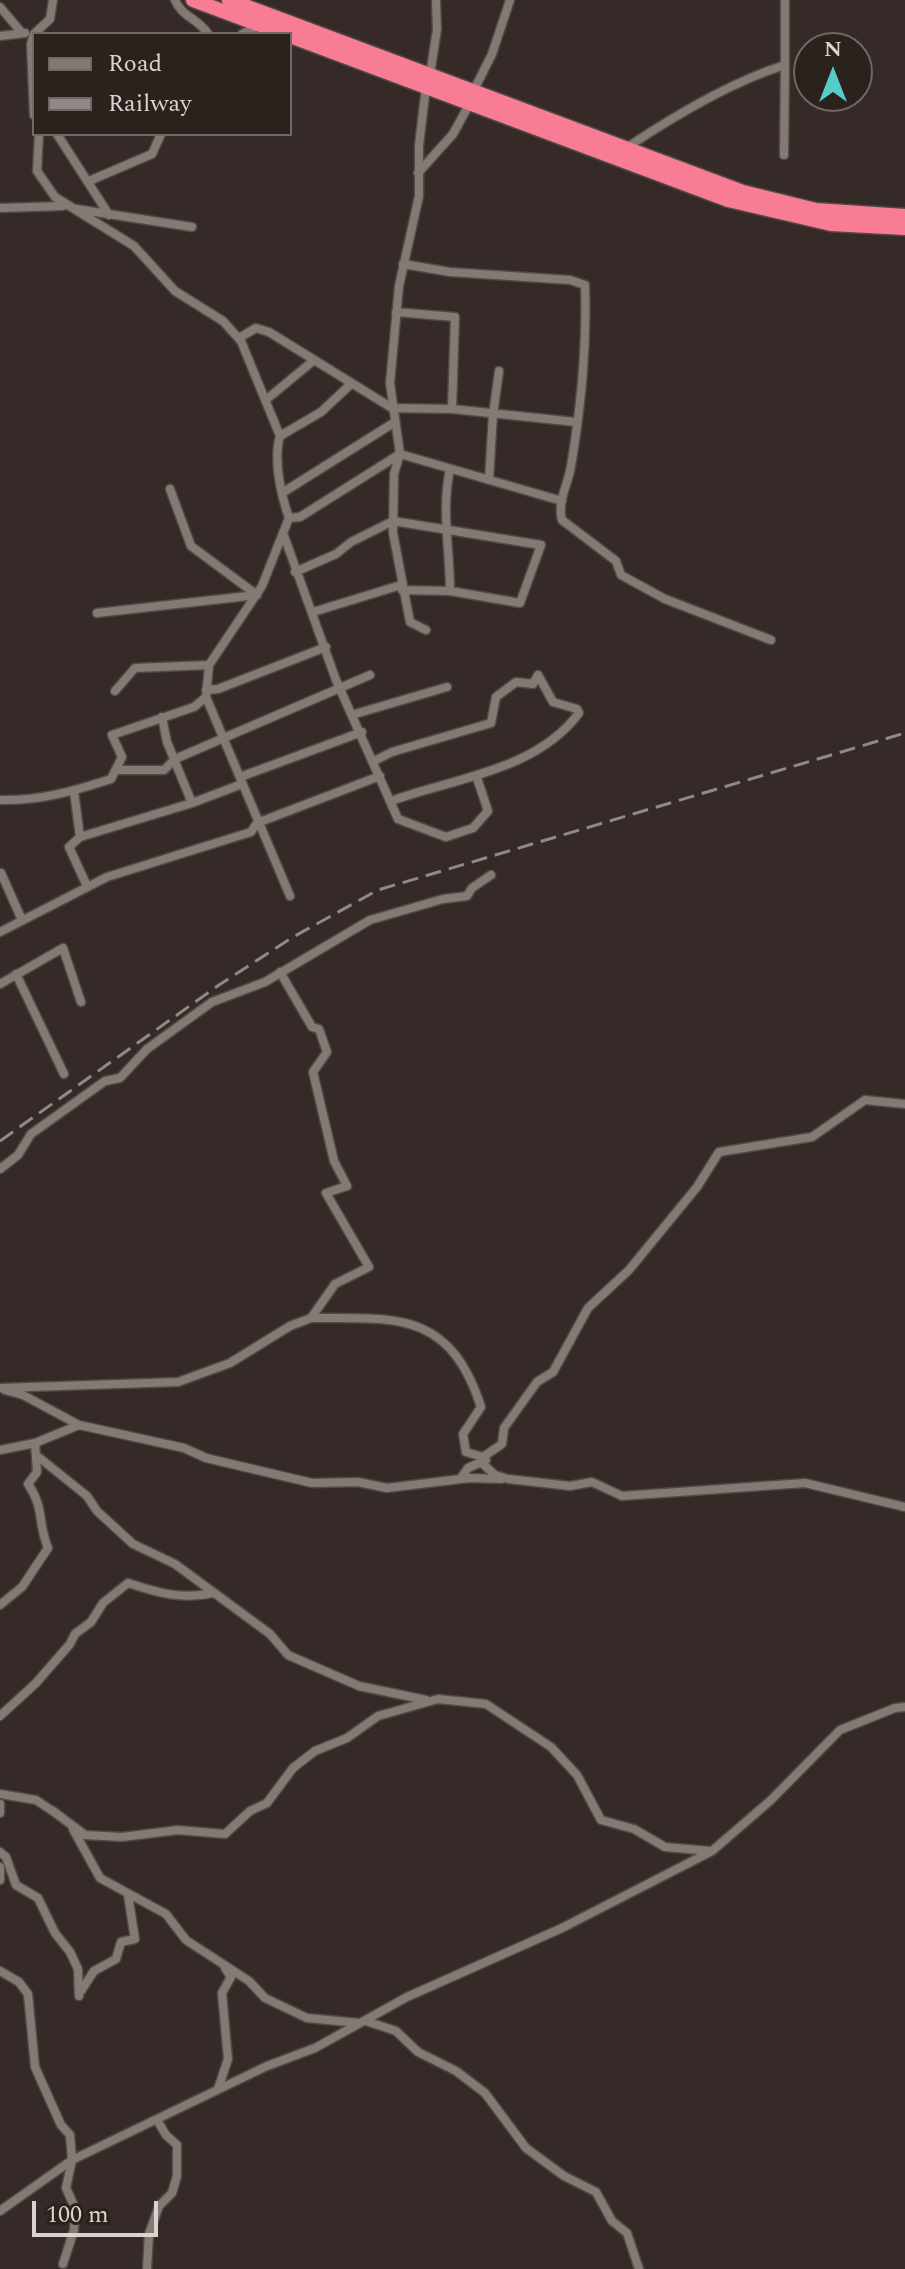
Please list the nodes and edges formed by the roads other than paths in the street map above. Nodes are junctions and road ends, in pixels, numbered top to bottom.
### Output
1 (53, 0) edge
2 (175, 0) edge
3 (193, 0) edge
4 (229, 0) edge
5 (436, 0) edge
6 (510, 0) edge
7 (785, 0) edge
8 (0, 7) edge
9 (260, 25) junction
10 (37, 32) edge
11 (207, 32) edge
12 (246, 32) edge
13 (279, 32) edge
14 (22, 33) junction
15 (32, 35) edge
16 (0, 36) edge
17 (292, 37) edge
18 (785, 65) junction
19 (428, 82) junction
20 (471, 98) junction
21 (39, 136) edge
22 (58, 136) edge
23 (160, 136) edge
24 (622, 152) junction
25 (784, 155) dead end
26 (417, 174) junction
27 (89, 181) junction
28 (68, 207) junction
29 (0, 208) edge
30 (109, 215) junction
31 (905, 216) edge
32 (192, 227) dead end
33 (905, 228) edge
34 (403, 264) junction
35 (396, 312) junction
36 (239, 338) junction
37 (313, 361) junction
38 (499, 371) dead end
39 (351, 384) junction
40 (267, 399) junction
41 (392, 408) junction
42 (452, 409) junction
43 (493, 415) junction
44 (395, 422) junction
45 (576, 422) junction
46 (280, 436) junction
47 (400, 454) junction
48 (450, 469) junction
49 (489, 480) junction
50 (170, 489) dead end
51 (282, 493) junction
52 (562, 501) junction
53 (289, 518) junction
54 (393, 521) junction
55 (445, 528) junction
56 (283, 533) junction
57 (295, 572) junction
58 (401, 587) junction
59 (450, 591) junction
60 (257, 595) junction
61 (313, 612) junction
62 (97, 613) dead end
63 (426, 630) dead end
64 (771, 640) dead end
65 (326, 647) junction
66 (209, 665) junction
67 (370, 675) dead end
68 (447, 687) dead end
69 (340, 688) junction
70 (115, 691) dead end
71 (206, 694) junction
72 (355, 714) junction
73 (162, 717) junction
74 (362, 732) junction
75 (223, 737) junction
76 (175, 759) junction
77 (374, 761) junction
78 (117, 770) junction
79 (476, 775) junction
80 (380, 776) junction
81 (241, 780) junction
82 (74, 792) junction
83 (0, 800) edge
84 (391, 801) junction
85 (192, 803) junction
86 (257, 823) junction
87 (80, 837) junction
88 (1, 873) edge
89 (491, 875) dead end
90 (87, 886) junction
91 (290, 896) dead end
92 (22, 920) junction
93 (0, 932) edge
94 (280, 972) junction
95 (16, 974) junction
96 (0, 984) edge
97 (81, 1002) dead end
98 (64, 1074) dead end
99 (905, 1104) edge
100 (0, 1169) edge
101 (311, 1318) junction
102 (0, 1388) edge
103 (79, 1425) junction
104 (35, 1443) junction
105 (0, 1450) edge
106 (36, 1455) junction
107 (483, 1460) junction
108 (460, 1479) junction
109 (508, 1479) junction
110 (905, 1507) edge
111 (213, 1593) junction
112 (0, 1605) edge
113 (431, 1700) junction
114 (905, 1707) edge
115 (0, 1716) edge
116 (0, 1794) edge
117 (0, 1804) edge
118 (53, 1811) junction
119 (0, 1813) edge
120 (712, 1851) junction
121 (0, 1852) edge
122 (0, 1867) edge
123 (0, 1880) edge
124 (128, 1895) junction
125 (223, 1964) junction
126 (0, 1971) edge
127 (363, 2022) junction
128 (218, 2089) junction
129 (157, 2120) junction
130 (72, 2160) junction
131 (0, 2211) edge
132 (63, 2264) dead end
133 (147, 2269) edge
134 (639, 2269) edge

1 - 10 street
2 - 11 street
3 - 9 highway
4 - 19 highway
5 - 19 street
6 - 20 street
7 - 18 street
8 - 14 street
9 - 12 street
9 - 13 highway
14 - 15 street
14 - 16 street
17 - 19 highway
18 - 24 street
18 - 25 street
19 - 20 highway
19 - 26 street
20 - 24 highway
20 - 26 street
21 - 28 street
22 - 27 street
23 - 27 street
24 - 31 highway
24 - 33 highway
26 - 34 street
27 - 30 street
28 - 29 street
28 - 30 street
28 - 36 street
30 - 32 street
34 - 35 street
34 - 45 street
35 - 41 street
35 - 42 street
36 - 37 street
36 - 40 street
37 - 39 street
37 - 40 street
38 - 43 street
39 - 41 street
39 - 46 street
40 - 46 street
41 - 42 street
41 - 44 street
42 - 43 street
43 - 45 street
43 - 49 street
44 - 47 street
44 - 51 street
45 - 52 street
46 - 51 street
47 - 48 street
47 - 53 street
47 - 54 street
48 - 49 street
48 - 55 street
49 - 52 street
50 - 60 street
51 - 53 street
52 - 64 street
53 - 56 street
54 - 55 street
54 - 57 street
54 - 58 street
55 - 59 street
55 - 59 street
56 - 57 street
56 - 60 street
57 - 61 street
58 - 59 street
58 - 61 street
58 - 63 street
60 - 62 street
60 - 66 street
61 - 65 street
65 - 69 street
65 - 71 street
66 - 70 street
66 - 71 street
67 - 69 street
68 - 72 street
69 - 72 street
69 - 75 street
71 - 73 street
71 - 75 street
72 - 74 street
73 - 76 street
73 - 78 street
74 - 77 street
74 - 81 street
75 - 76 street
75 - 81 street
76 - 78 street
76 - 85 street
77 - 79 street
77 - 80 street
78 - 82 street
79 - 84 street
79 - 84 street
80 - 84 street
80 - 86 street
81 - 85 street
81 - 86 street
82 - 83 street
82 - 87 street
85 - 87 street
86 - 90 street
86 - 91 street
87 - 90 street
88 - 92 street
89 - 94 street
90 - 92 street
92 - 93 street
94 - 100 street
94 - 101 street
95 - 96 street
95 - 97 street
95 - 98 street
99 - 107 street
101 - 102 street
101 - 107 street
102 - 103 street
103 - 104 street
103 - 108 street
104 - 105 street
104 - 106 street
106 - 111 street
106 - 112 street
107 - 108 street
107 - 109 street
108 - 109 street
109 - 110 street
111 - 113 street
111 - 115 street
113 - 118 street
113 - 120 street
114 - 120 street
116 - 118 street
117 - 119 street
118 - 124 street
120 - 127 street
121 - 124 street
122 - 123 street
124 - 125 street
125 - 127 street
125 - 128 street
126 - 130 street
127 - 128 street
127 - 134 street
128 - 129 street
129 - 130 street
129 - 133 street
130 - 131 street
130 - 132 street

